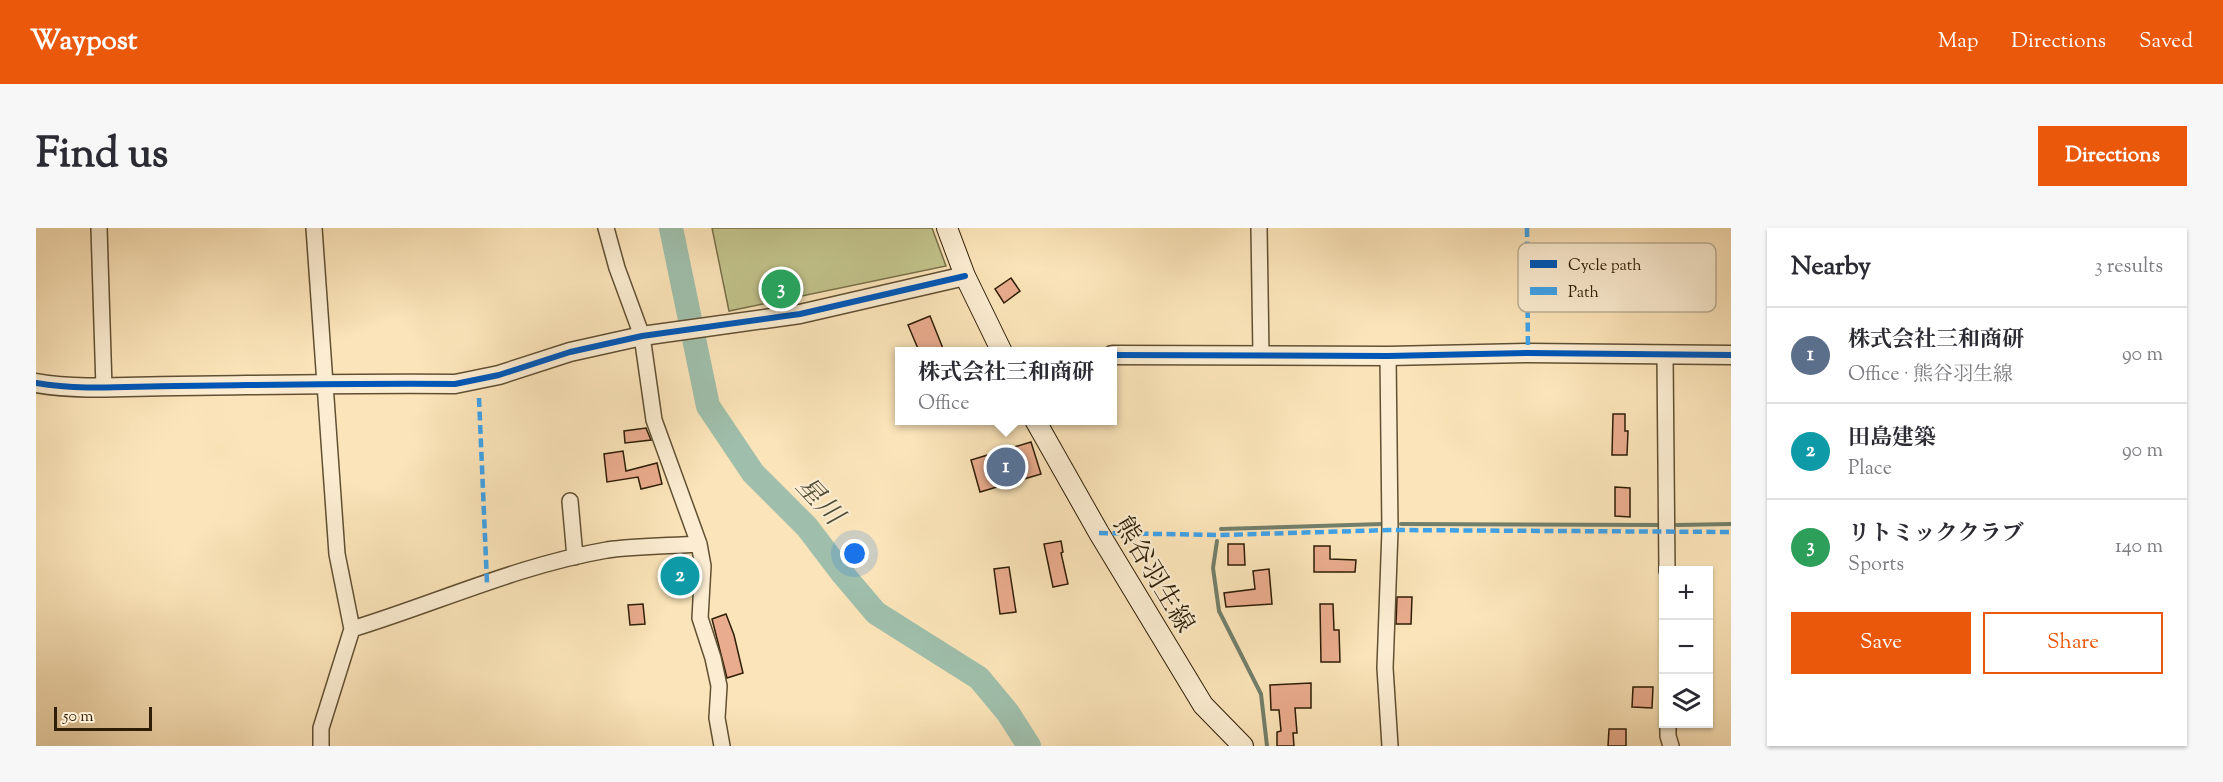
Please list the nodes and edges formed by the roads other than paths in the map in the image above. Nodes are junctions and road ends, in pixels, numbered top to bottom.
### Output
1 (99, 228) edge
2 (314, 228) edge
3 (606, 228) edge
4 (947, 228) edge
5 (1259, 228) edge
6 (965, 276) junction
7 (649, 335) junction
8 (1000, 347) edge
9 (1117, 355) edge
10 (1261, 355) junction
11 (1731, 355) edge
12 (1388, 356) junction
13 (1665, 356) junction
14 (36, 383) edge
15 (325, 385) junction
16 (104, 388) junction
17 (1038, 425) edge
18 (570, 501) dead end
19 (699, 544) junction
20 (575, 557) junction
21 (1667, 566) edge
22 (352, 629) junction
23 (1668, 728) edge
24 (321, 746) edge
25 (722, 746) edge
26 (1243, 746) edge
27 (1390, 746) edge
28 (1671, 746) edge

1 - 16 street
2 - 15 street
3 - 7 street
4 - 6 main road
5 - 10 street
6 - 7 street
6 - 8 main road
7 - 15 street
7 - 19 street
9 - 10 street
10 - 12 street
11 - 13 street
12 - 13 street
12 - 27 street
13 - 21 street
14 - 16 street
15 - 16 street
15 - 22 street
17 - 26 main road, 熊谷羽生線
18 - 20 street
19 - 20 street
19 - 25 street
20 - 22 street
22 - 24 street
23 - 28 street

